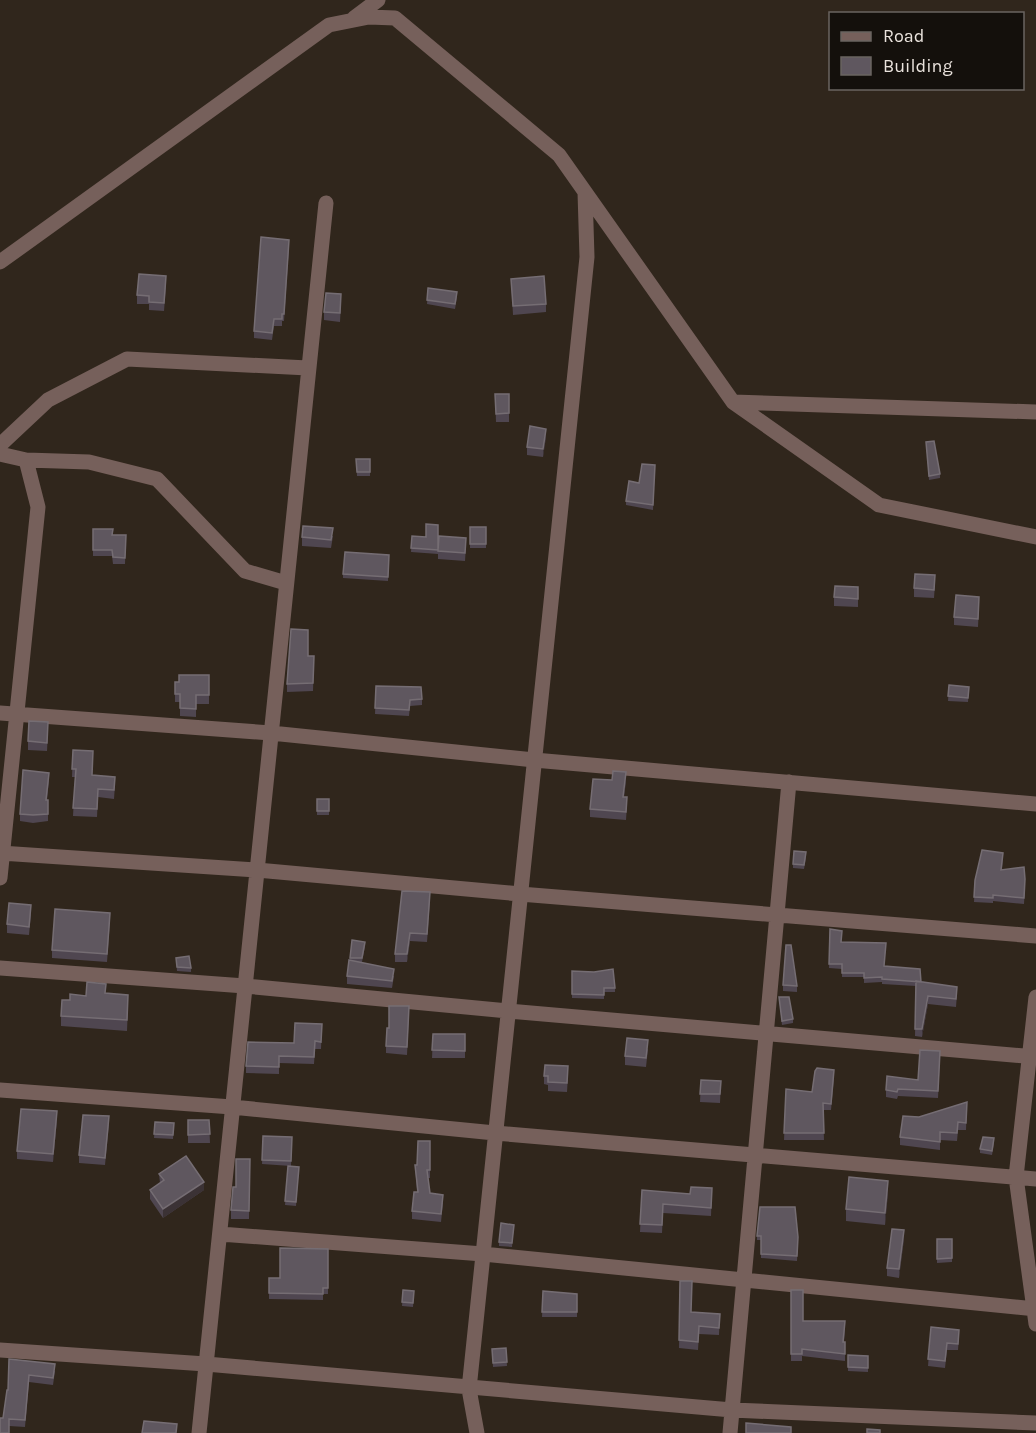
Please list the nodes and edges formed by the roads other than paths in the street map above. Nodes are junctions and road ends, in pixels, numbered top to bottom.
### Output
1 (378, 0) edge
2 (349, 21) junction
3 (585, 191) junction
4 (326, 202) dead end
5 (0, 262) edge
6 (308, 368) junction
7 (733, 402) junction
8 (1036, 412) edge
9 (0, 445) edge
10 (0, 454) edge
11 (26, 460) junction
12 (1036, 537) edge
13 (286, 583) junction
14 (0, 707) edge
15 (0, 712) edge
16 (17, 714) junction
17 (271, 733) junction
18 (534, 760) junction
19 (789, 782) junction
20 (1036, 804) edge
21 (1, 853) edge
22 (257, 870) junction
23 (0, 878) edge
24 (520, 894) junction
25 (777, 915) junction
26 (1036, 936) edge
27 (0, 968) edge
28 (245, 986) junction
29 (1036, 996) edge
30 (508, 1011) junction
31 (766, 1034) junction
32 (1033, 1057) edge
33 (0, 1090) edge
34 (232, 1107) junction
35 (495, 1132) junction
36 (755, 1155) junction
37 (1016, 1177) junction
38 (1036, 1179) edge
39 (220, 1234) junction
40 (483, 1254) junction
41 (744, 1280) junction
42 (1035, 1314) edge
43 (0, 1350) edge
44 (206, 1364) junction
45 (470, 1389) junction
46 (732, 1410) junction
47 (1036, 1423) edge
48 (199, 1433) edge
49 (477, 1433) edge
50 (730, 1433) edge

1 - 2 street
2 - 3 street
2 - 5 street
3 - 7 street
3 - 18 street
4 - 6 street
6 - 9 street
6 - 13 street
7 - 8 street
7 - 12 street
10 - 11 street
11 - 13 street
11 - 16 street
13 - 17 street
14 - 16 street
15 - 16 street
16 - 17 street
16 - 21 street
17 - 18 street
17 - 22 street
18 - 19 street
18 - 24 street
19 - 20 street
19 - 25 street
21 - 22 street
21 - 23 street
22 - 24 street
22 - 28 street
24 - 25 street
24 - 30 street
25 - 26 street
25 - 31 street
27 - 28 street
28 - 30 street
28 - 34 street
29 - 32 street
30 - 31 street
30 - 35 street
31 - 32 street
31 - 36 street
32 - 37 street
33 - 34 street
34 - 35 street
34 - 39 street
35 - 36 street
35 - 40 street
36 - 37 street
36 - 41 street
37 - 38 street
37 - 42 street
39 - 40 street
39 - 44 street
40 - 41 street
40 - 45 street
41 - 42 street
41 - 46 street
43 - 44 street
44 - 45 street
44 - 48 street
45 - 46 street
45 - 49 street
46 - 47 street
46 - 50 street

